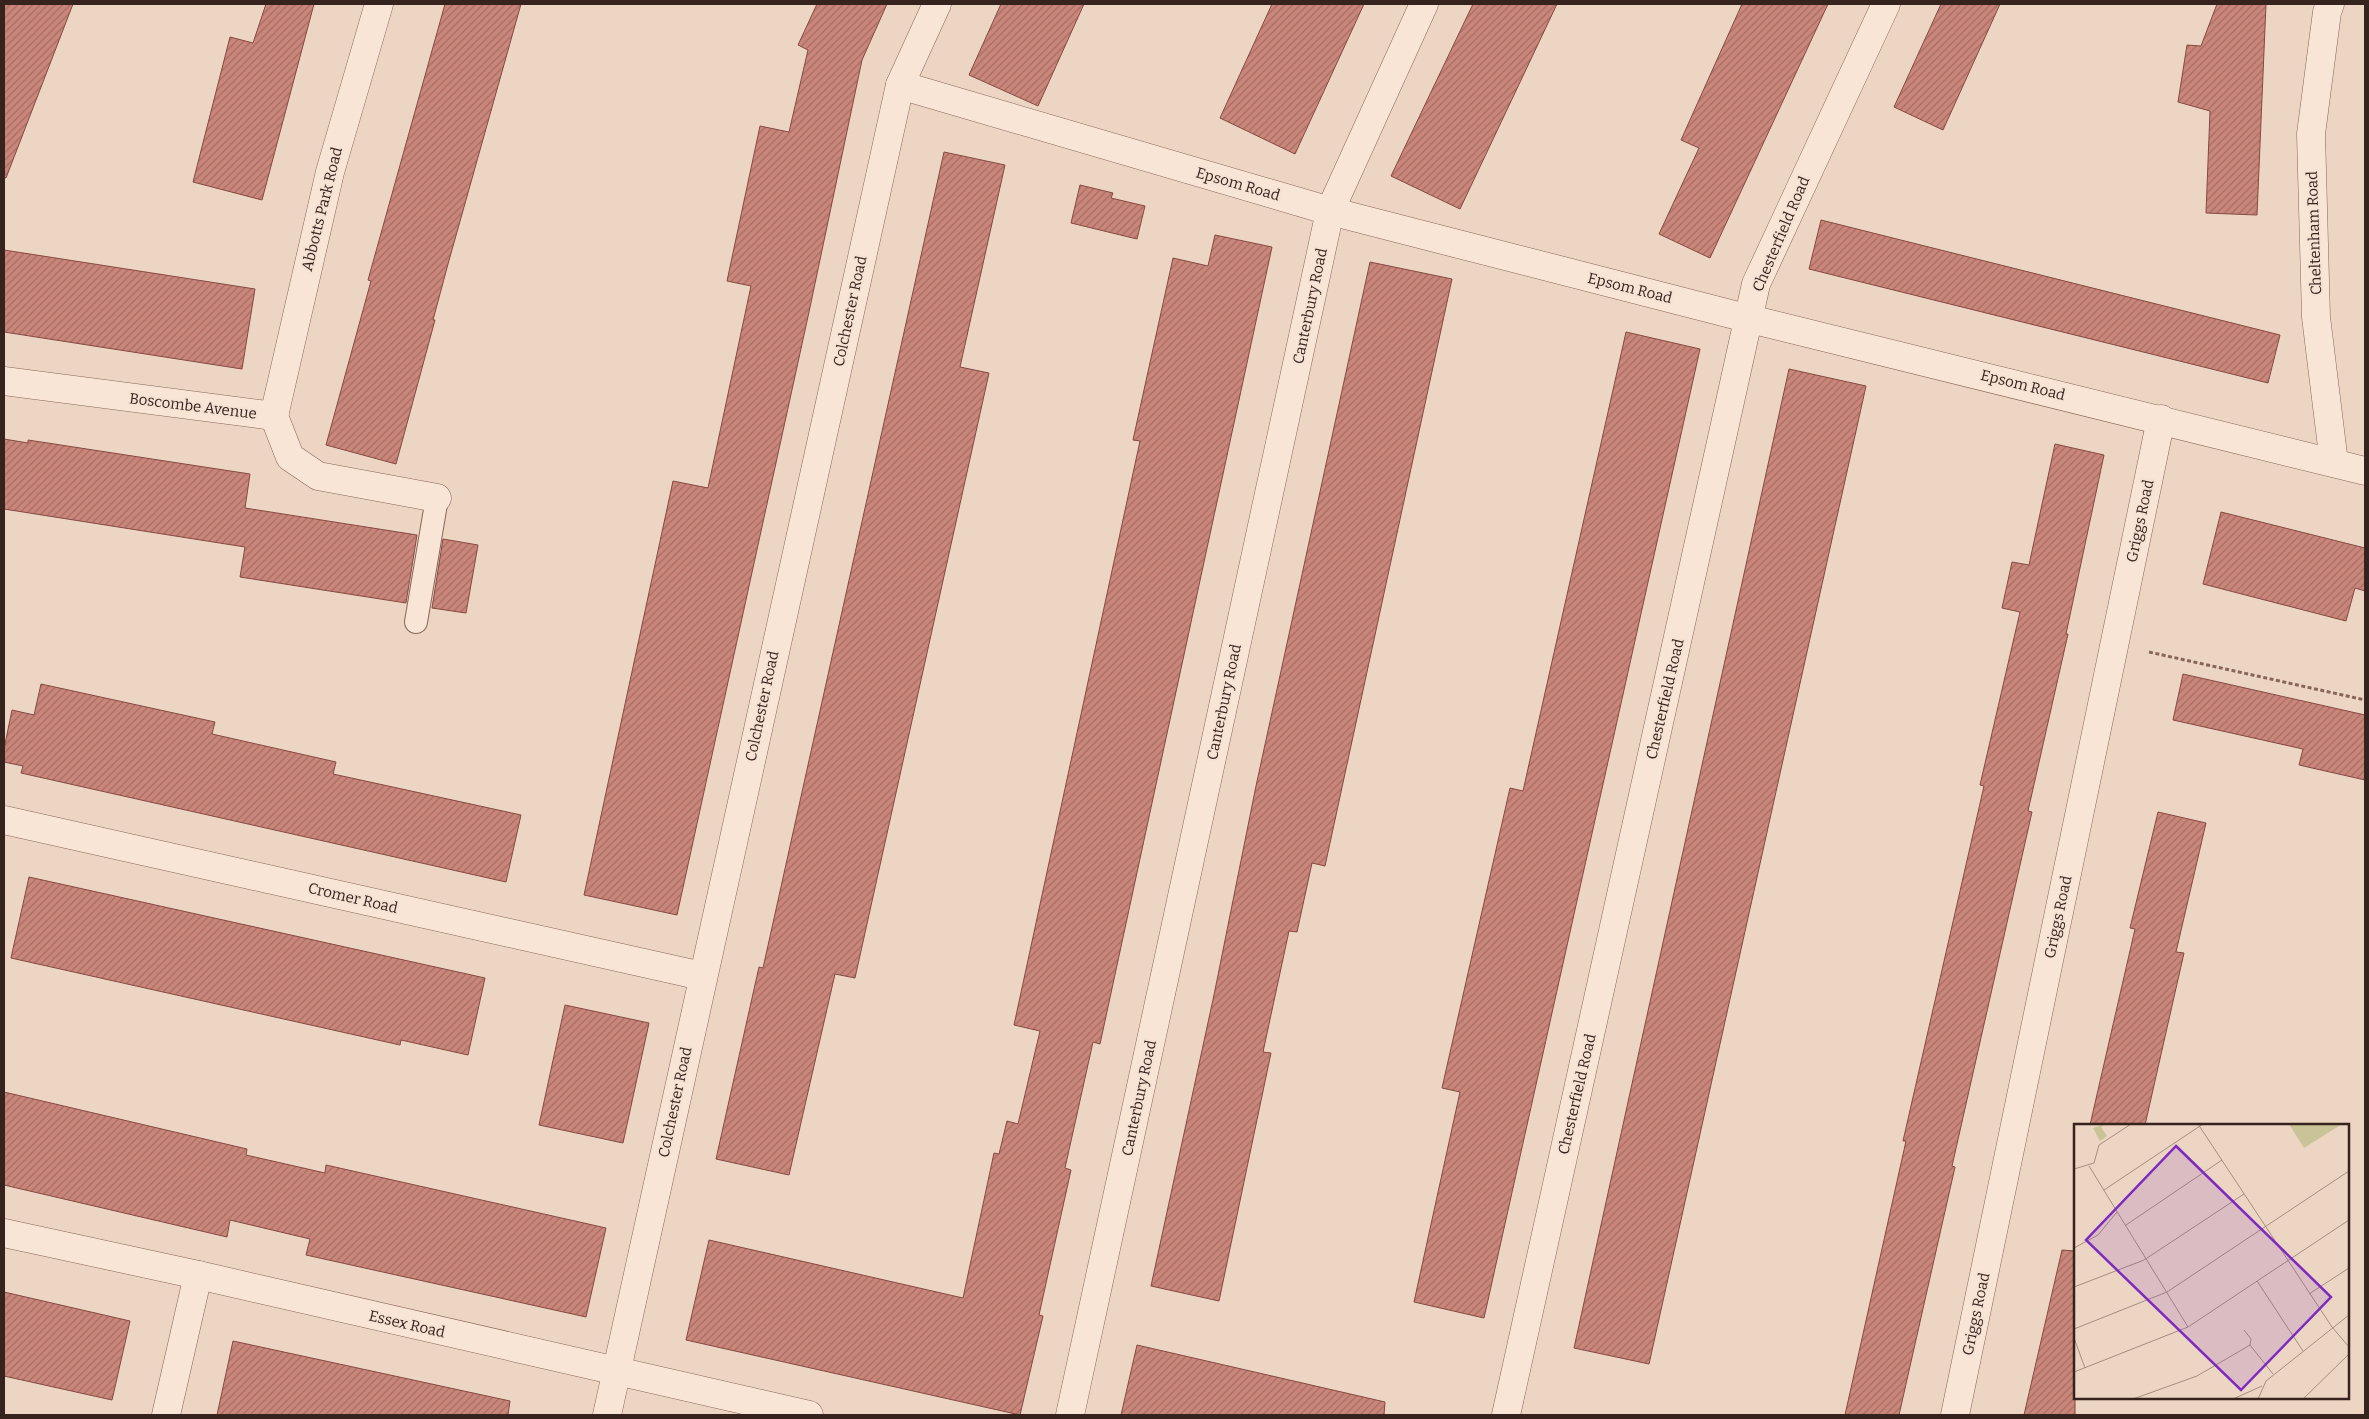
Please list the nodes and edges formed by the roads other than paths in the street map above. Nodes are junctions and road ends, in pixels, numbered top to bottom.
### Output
1 (379, 4) edge
2 (937, 4) edge
3 (1424, 4) edge
4 (1886, 4) edge
5 (2330, 4) edge
6 (900, 85) junction
7 (1330, 211) junction
8 (1750, 318) junction
9 (4, 380) edge
10 (274, 416) junction
11 (2161, 419) junction
12 (2334, 463) junction
13 (2365, 471) edge
14 (437, 498) joint
15 (416, 622) dead end
16 (4, 820) edge
17 (702, 976) junction
18 (4, 1233) edge
19 (198, 1275) junction
20 (616, 1372) junction
21 (166, 1415) edge
22 (607, 1415) edge
23 (809, 1415) edge
24 (1070, 1415) edge
25 (1506, 1415) edge
26 (1955, 1415) edge

1 - 10 street, Abbotts Park Road
2 - 6 street, Colchester Road
3 - 7 street, Canterbury Road
4 - 8 street, Chesterfield Road
5 - 12 street, Cheltenham Road
6 - 7 street, Epsom Road
6 - 17 street, Colchester Road
7 - 8 street, Epsom Road
7 - 24 street, Canterbury Road
8 - 11 street, Epsom Road
8 - 25 street, Chesterfield Road
9 - 10 street, Boscombe Avenue
10 - 14 street, Boscombe Avenue
11 - 12 street, Epsom Road
11 - 26 street, Griggs Road
12 - 13 street, Epsom Road
14 - 15 lane
16 - 17 street, Cromer Road
17 - 20 street, Colchester Road
18 - 19 street, Essex Road
19 - 20 street, Essex Road
19 - 21 street
20 - 22 street, Colchester Road
20 - 23 street, Essex Road

